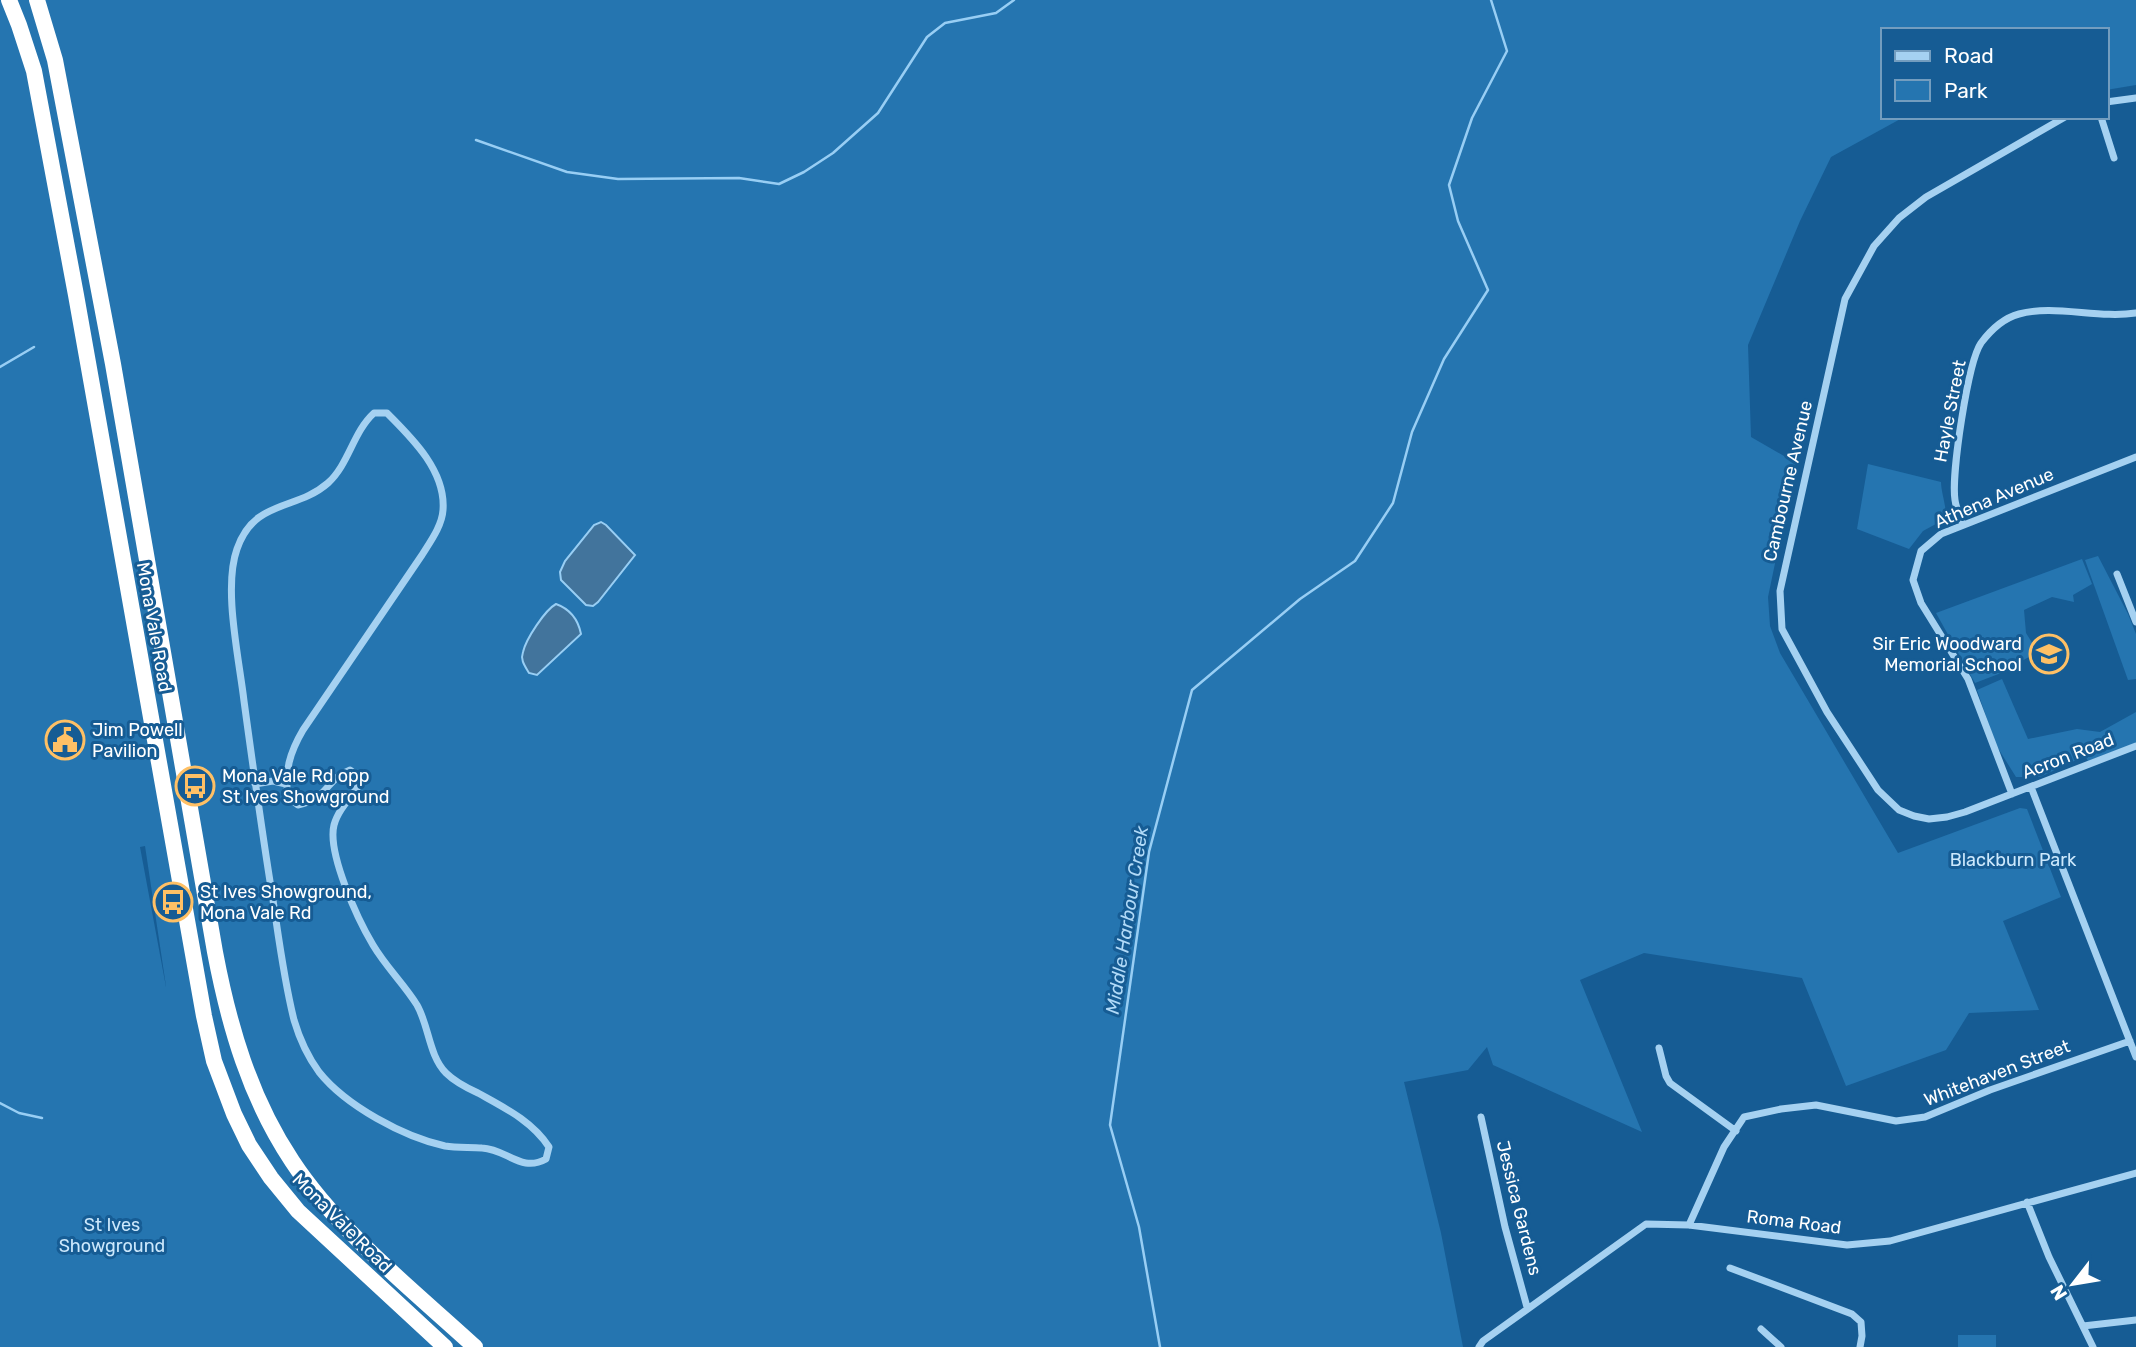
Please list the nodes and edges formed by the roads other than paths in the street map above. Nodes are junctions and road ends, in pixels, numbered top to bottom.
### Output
1 (9, 0) edge
2 (37, 0) edge
3 (2136, 98) edge
4 (2108, 102) edge
5 (2062, 119) edge
6 (2102, 119) edge
7 (2114, 158) dead end
8 (2136, 313) edge
9 (2136, 457) edge
10 (1963, 525) junction
11 (2117, 574) dead end
12 (2136, 622) edge
13 (2136, 746) edge
14 (255, 784) junction
15 (286, 784) junction
16 (2031, 788) junction
17 (2012, 794) junction
18 (2130, 1041) junction
19 (1659, 1048) dead end
20 (2136, 1057) edge
21 (1481, 1117) dead end
22 (1736, 1131) junction
23 (2136, 1173) edge
24 (2027, 1202) junction
25 (1689, 1225) junction
26 (1730, 1268) dead end
27 (1527, 1307) junction
28 (2136, 1320) edge
29 (2083, 1326) junction
30 (1760, 1329) dead end
31 (1479, 1346) edge
32 (444, 1347) edge
33 (475, 1347) edge
34 (1781, 1347) edge
35 (1860, 1347) edge
36 (2093, 1347) edge

1 - 32 highway, Mona Vale Road
2 - 33 highway, Mona Vale Road
3 - 4 street
5 - 17 street, Cambourne Avenue
6 - 7 street
8 - 10 street, Hayle Street
9 - 10 street, Athena Avenue
10 - 17 street, Athena Avenue
11 - 12 street
13 - 16 street, Acron Road
14 - 15 street
14 - 15 street
14 - 15 street
16 - 17 street, Acron Road
16 - 18 street
18 - 20 street
18 - 22 street, Whitehaven Street
19 - 22 street
21 - 27 street, Jessica Gardens
22 - 25 street, Whitehaven Street
23 - 24 street, Roma Road
24 - 25 street, Roma Road
24 - 29 street
25 - 27 street, Roma Road
26 - 35 street
27 - 31 street, Roma Road
28 - 29 street
29 - 36 street
30 - 34 street

